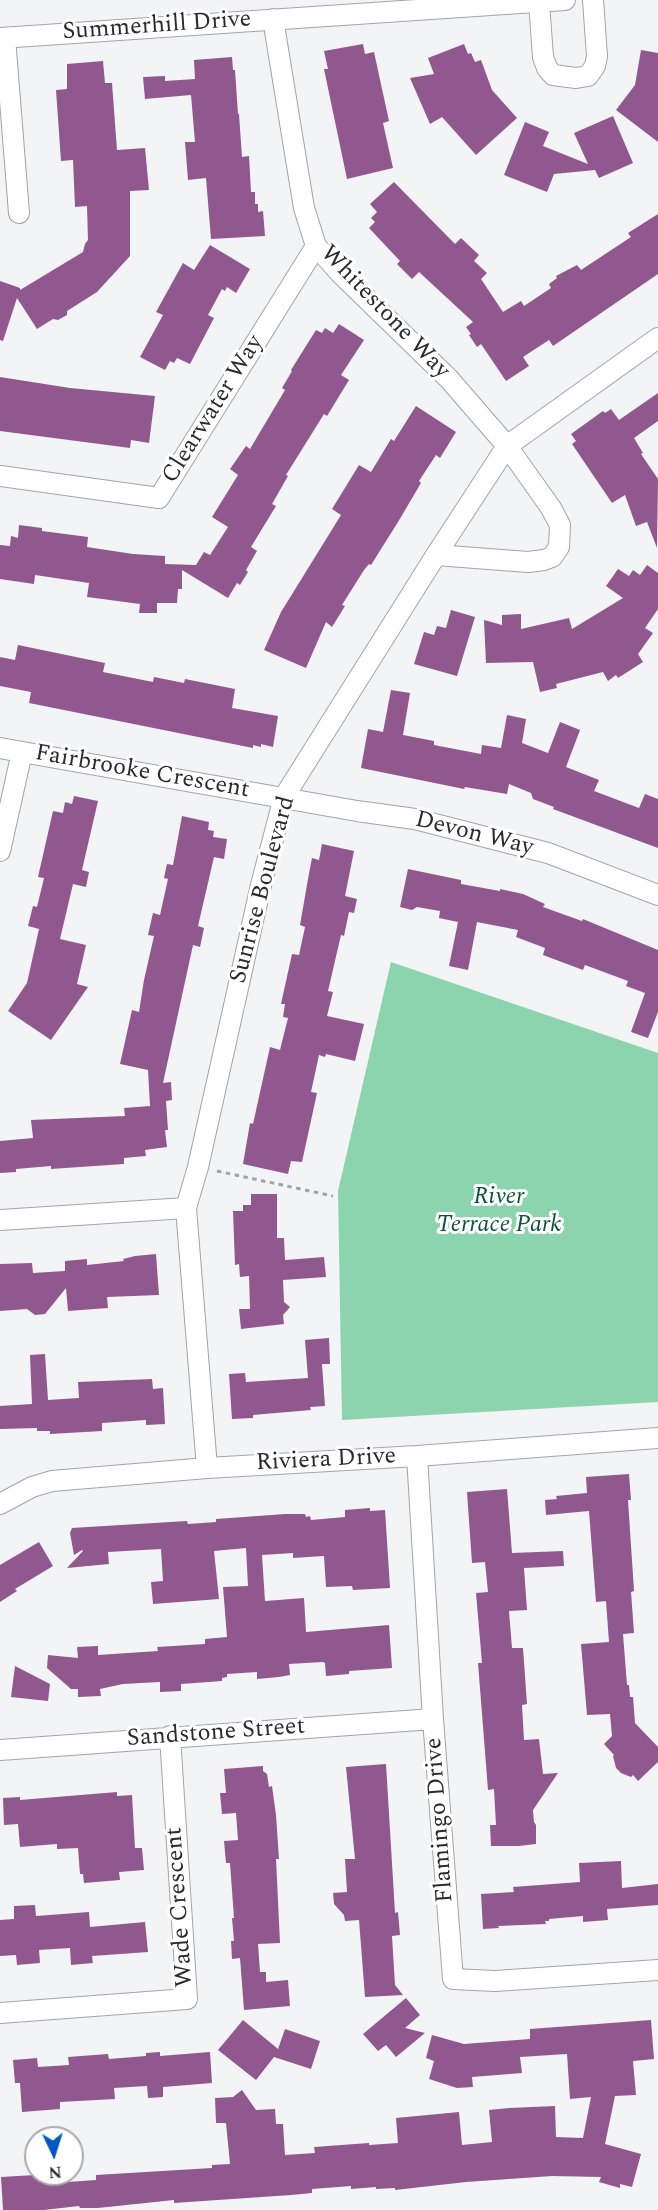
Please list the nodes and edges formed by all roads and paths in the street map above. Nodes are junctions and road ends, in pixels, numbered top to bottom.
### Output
1 (565, 0) edge
2 (592, 0) edge
3 (539, 2) junction
4 (273, 19) junction
5 (3, 38) edge
6 (19, 213) dead end
7 (316, 246) junction
8 (658, 338) edge
9 (507, 446) junction
10 (0, 476) edge
11 (436, 555) junction
12 (0, 748) edge
13 (22, 752) junction
14 (284, 797) junction
15 (0, 851) edge
16 (658, 895) edge
17 (198, 1167) junction
18 (333, 1196) dead end
19 (186, 1208) junction
20 (0, 1220) edge
21 (658, 1438) edge
22 (417, 1456) junction
23 (207, 1468) junction
24 (0, 1504) edge
25 (433, 1719) junction
26 (170, 1736) junction
27 (0, 1750) edge
28 (658, 1970) edge
29 (0, 2013) edge

1 - 3 street, Summerhill Drive
2 - 3 street
3 - 4 street, Summerhill Drive
4 - 5 street, Summerhill Drive
4 - 7 street, Whitestone Way
5 - 6 street
7 - 9 street, Whitestone Way
7 - 10 street, Clearwater Way
8 - 9 street, Sunrise Boulevard
9 - 11 street, Sunrise Boulevard
9 - 11 street, Whitestone Way
11 - 14 street, Sunrise Boulevard
12 - 13 street, Fairbrooke Crescent
13 - 14 street, Fairbrooke Crescent
13 - 15 street
14 - 16 street, Devon Way
14 - 17 street, Sunrise Boulevard
17 - 18 path
17 - 19 street, Sunrise Boulevard
19 - 20 street
19 - 23 street, Sunrise Boulevard
21 - 22 street, Riviera Drive
22 - 23 street, Riviera Drive
22 - 25 street, Flamingo Drive
23 - 24 street, Riviera Drive
25 - 26 street, Sandstone Street
25 - 28 street, Flamingo Drive
26 - 27 street, Sandstone Street
26 - 29 street, Wade Crescent

